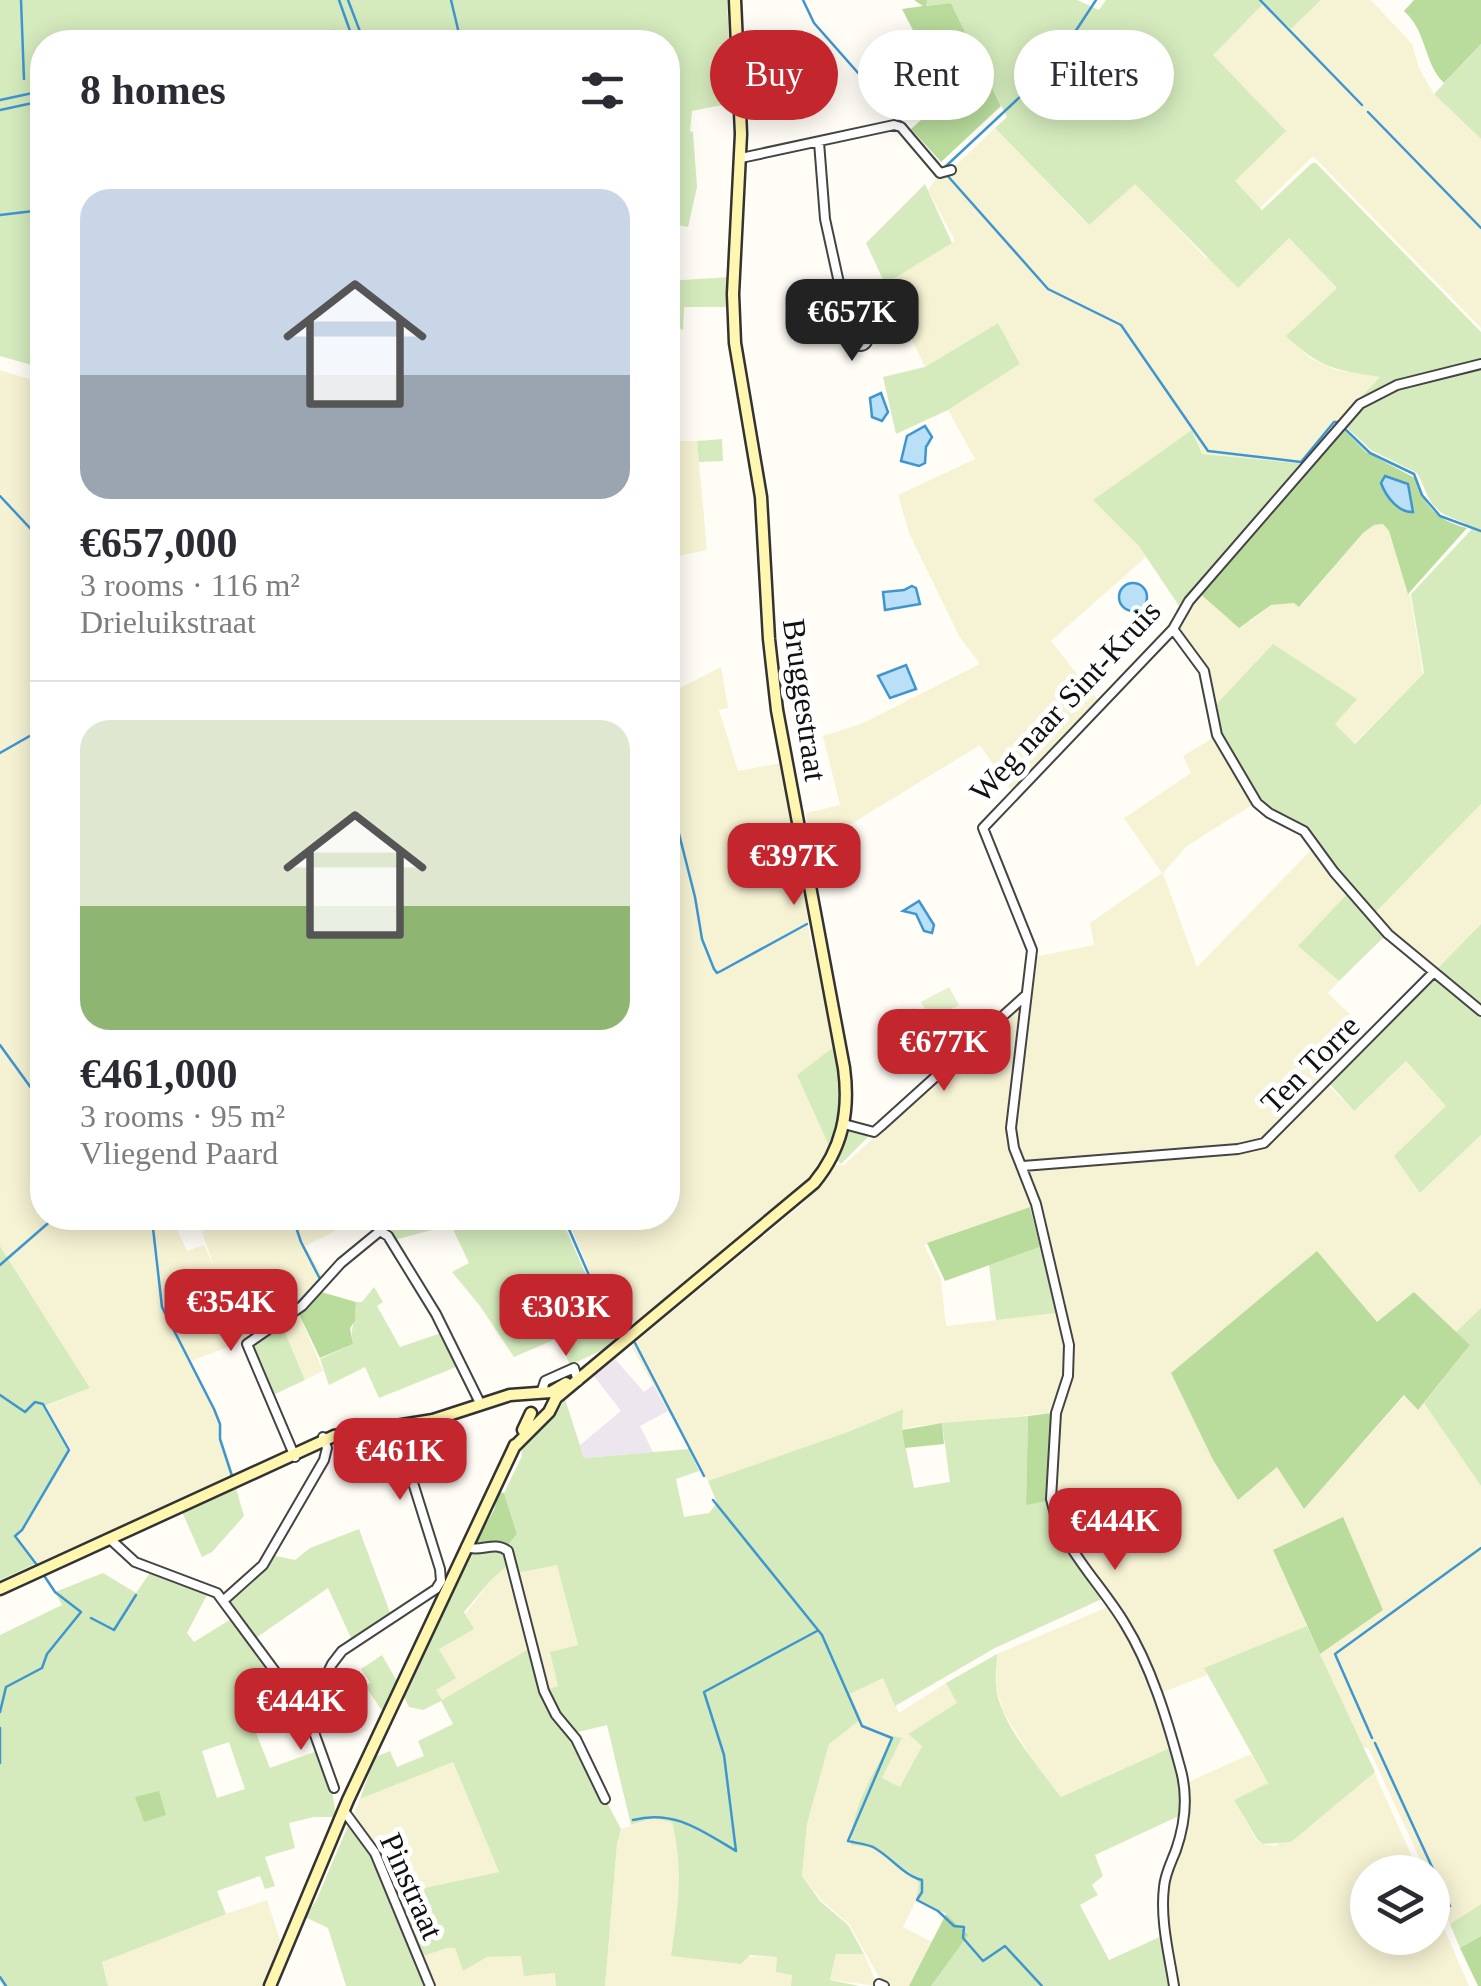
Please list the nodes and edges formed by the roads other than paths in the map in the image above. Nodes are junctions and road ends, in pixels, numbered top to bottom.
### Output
1 (735, 0) edge
2 (819, 142) junction
3 (741, 158) junction
4 (951, 170) dead end
5 (854, 332) dead end
6 (1481, 364) edge
7 (1172, 629) junction
8 (1433, 973) junction
9 (1025, 996) junction
10 (1481, 1011) edge
11 (844, 1124) junction
12 (1023, 1166) junction
13 (581, 1376) junction
14 (538, 1402) junction
15 (481, 1405) junction
16 (401, 1426) junction
17 (325, 1440) junction
18 (294, 1455) junction
19 (110, 1539) junction
20 (466, 1547) junction
21 (0, 1589) edge
22 (224, 1600) junction
23 (310, 1709) junction
24 (334, 1788) dead end
25 (605, 1799) dead end
26 (344, 1811) junction
27 (270, 1986) edge
28 (430, 1986) edge
29 (1174, 1986) edge

1 - 3 main road, Bruggestraat
2 - 3 street
2 - 4 street
2 - 5 street
3 - 11 main road, Bruggestraat
6 - 7 street, Weg naar Sint-Kruis
7 - 8 street
7 - 9 street, Weg naar Sint-Kruis
8 - 10 street
8 - 12 street, Ten Torre
9 - 11 street
9 - 12 street, Weg naar Sint-Kruis
11 - 13 main road, Bruggestraat
12 - 29 street, Weg naar Sint-Kruis
13 - 14 main road, Bruggestraat
13 - 14 street
14 - 15 main road
14 - 20 main road, Bruggestraat
15 - 16 main road
15 - 18 street
16 - 17 main road
16 - 23 street
17 - 18 main road
17 - 22 street
18 - 19 main road
19 - 21 main road
19 - 22 street
20 - 25 street
20 - 26 main road, Bruggestraat
22 - 23 street
23 - 24 street
26 - 27 main road, Bruggestraat
26 - 28 street, Pinstraat

